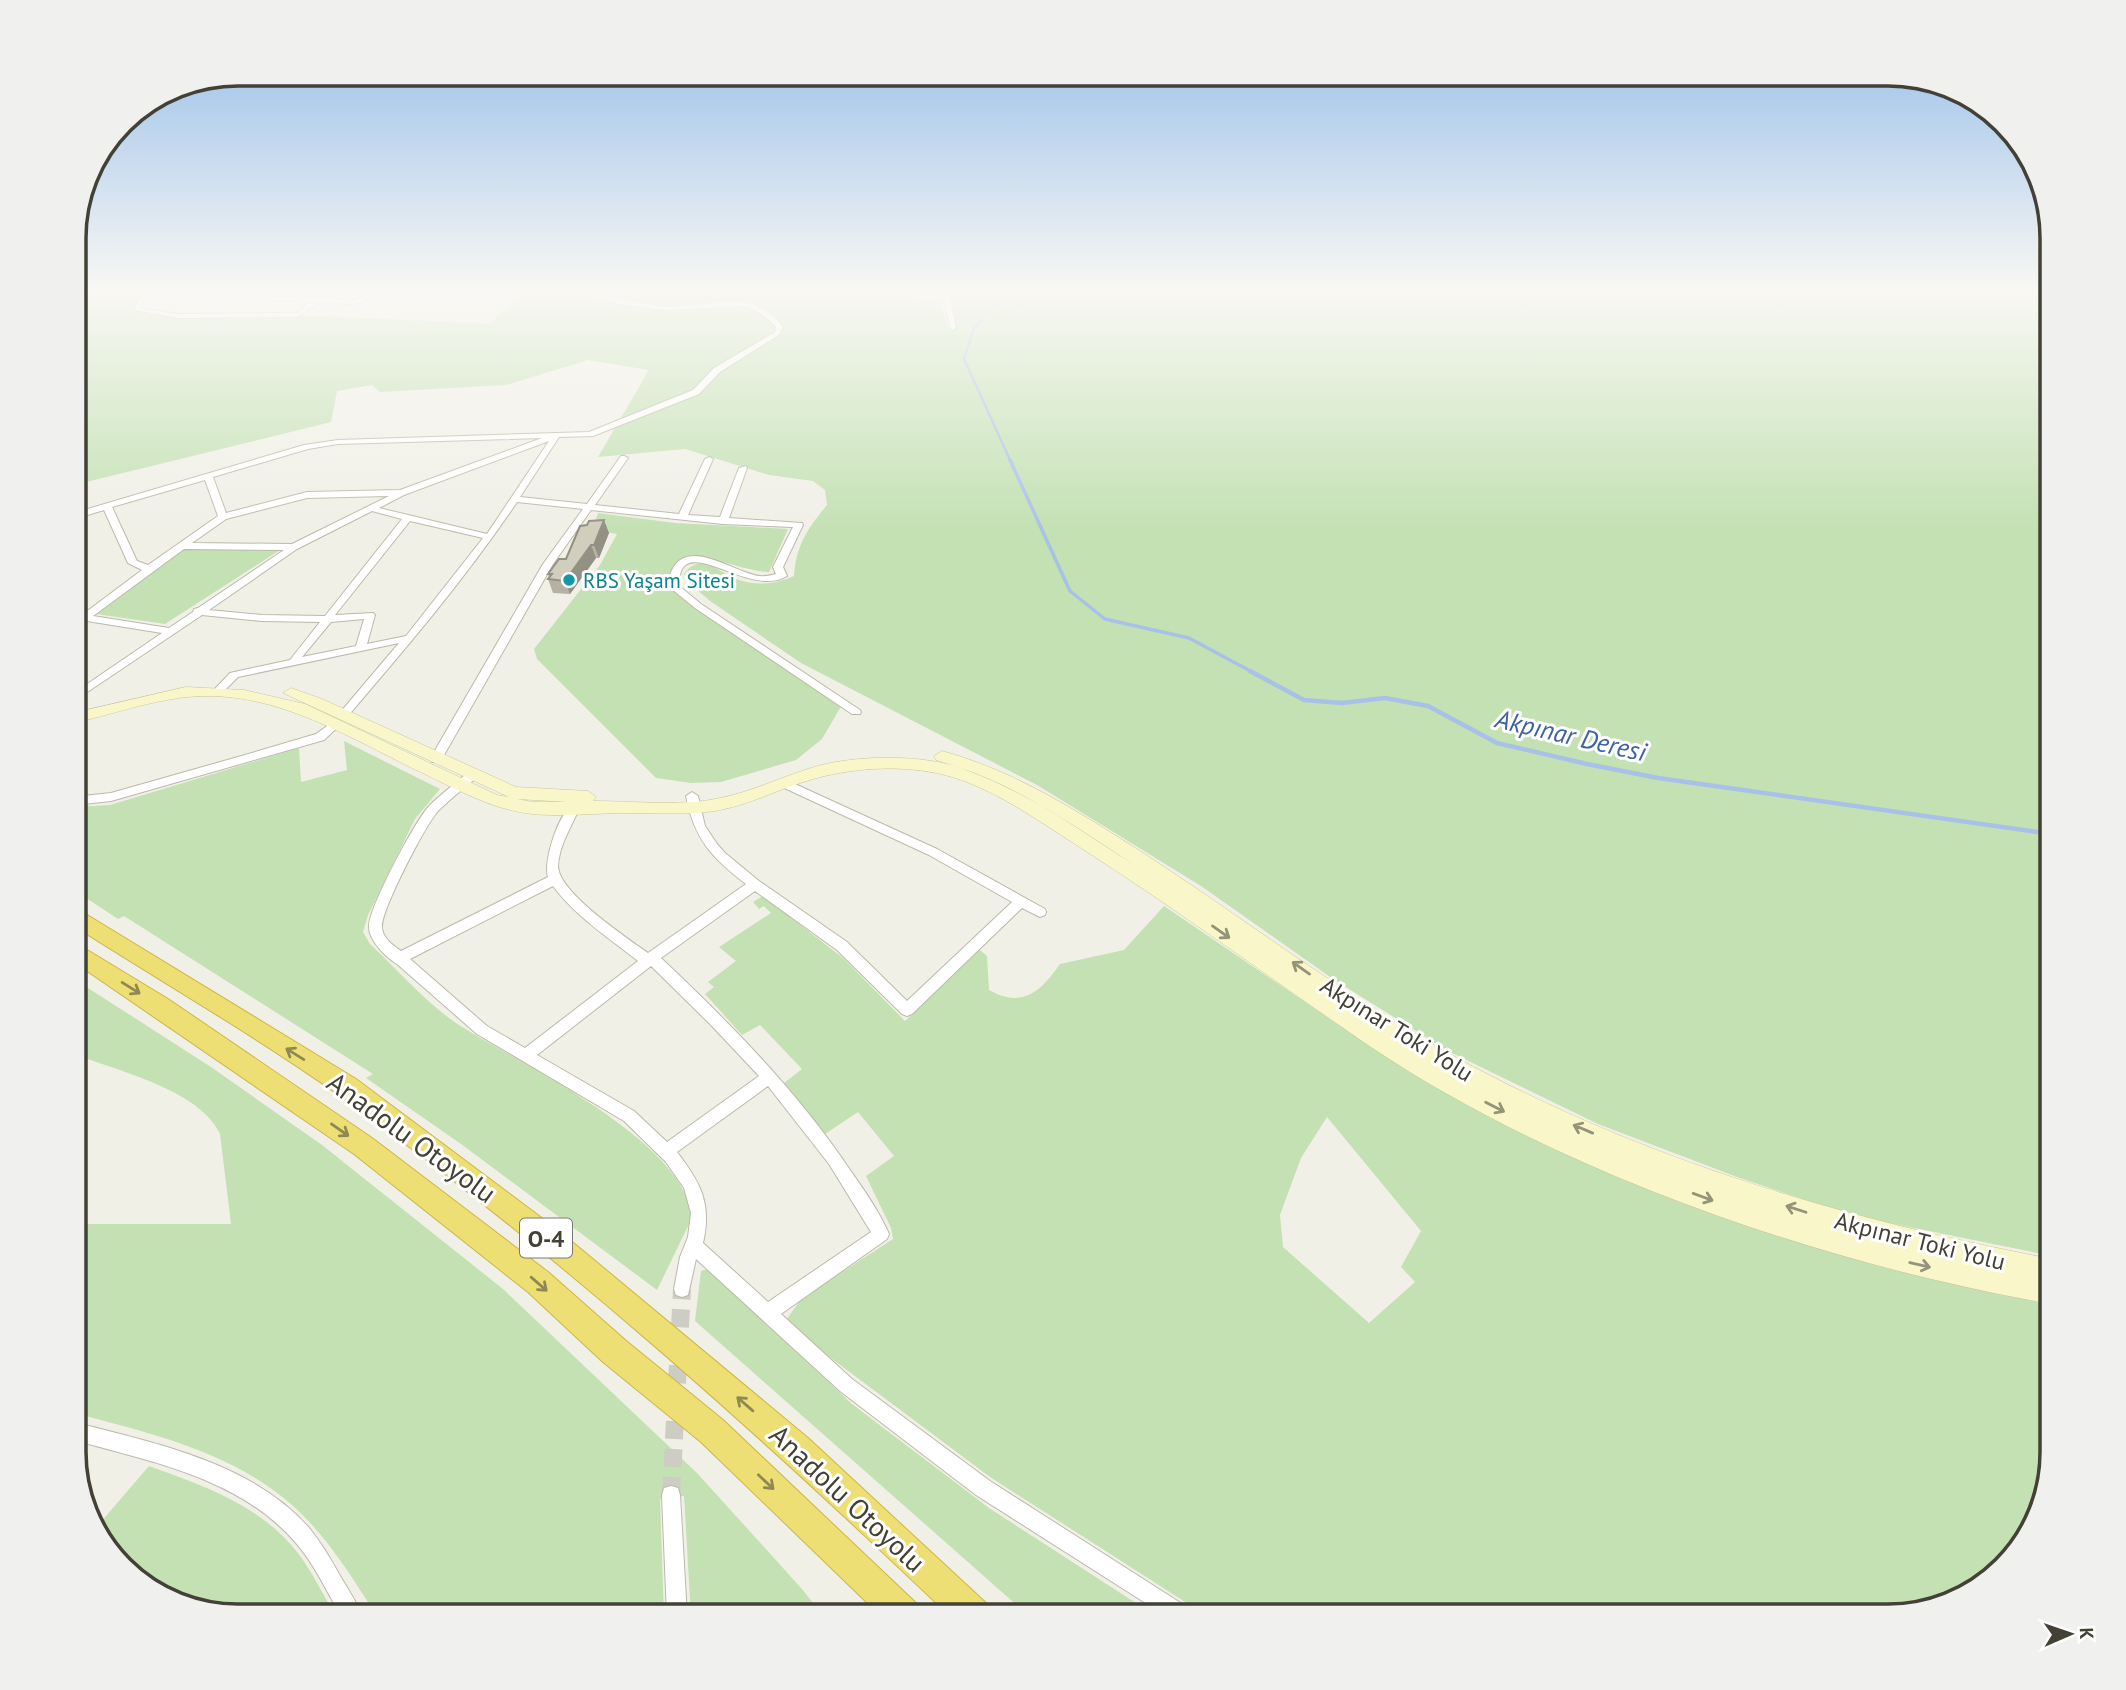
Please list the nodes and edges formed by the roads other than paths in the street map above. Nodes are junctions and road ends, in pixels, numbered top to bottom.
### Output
1 (714, 373) edge
2 (557, 435) junction
3 (624, 457) dead end
4 (709, 459) dead end
5 (743, 468) dead end
6 (208, 476) junction
7 (401, 493) junction
8 (516, 499) junction
9 (107, 506) junction
10 (369, 508) junction
11 (590, 508) junction
12 (86, 512) edge
13 (223, 517) junction
14 (408, 517) junction
15 (681, 517) junction
16 (723, 520) junction
17 (489, 537) junction
18 (182, 545) junction
19 (294, 547) junction
20 (149, 569) junction
21 (197, 611) junction
22 (86, 616) edge
23 (327, 621) junction
24 (86, 624) edge
25 (169, 631) junction
26 (409, 638) junction
27 (360, 649) junction
28 (295, 660) junction
29 (221, 688) junction
30 (86, 690) edge
31 (86, 708) edge
32 (856, 712) dead end
33 (86, 715) edge
34 (339, 720) junction
35 (436, 759) junction
36 (779, 778) junction
37 (465, 780) junction
38 (86, 800) edge
39 (693, 802) junction
40 (573, 809) junction
41 (553, 880) junction
42 (755, 884) junction
43 (1021, 901) junction
44 (1040, 912) dead end
45 (86, 923) edge
46 (86, 959) edge
47 (398, 959) junction
48 (650, 959) junction
49 (527, 1054) junction
50 (768, 1078) junction
51 (665, 1152) junction
52 (694, 1246) junction
53 (2040, 1267) edge
54 (682, 1289) tunnel mouth
55 (2040, 1289) edge
56 (767, 1313) junction
57 (86, 1435) edge
58 (671, 1495) tunnel mouth
59 (345, 1604) edge
60 (676, 1604) edge
61 (892, 1604) edge
62 (962, 1604) edge
63 (1164, 1604) edge

1 - 2 street
2 - 6 street
2 - 7 street
2 - 8 street
3 - 11 street
4 - 15 street
5 - 16 street
6 - 9 street
6 - 13 street
7 - 10 street
7 - 13 street
8 - 11 street
8 - 17 street
9 - 12 street
9 - 20 street
10 - 14 street
10 - 19 street
11 - 15 street
11 - 35 street
13 - 18 street
14 - 17 street
14 - 23 street
15 - 16 street
16 - 32 street
17 - 26 street
18 - 19 street
18 - 20 street
19 - 21 street
20 - 22 street
21 - 23 street
21 - 25 street
23 - 27 street
23 - 28 street
24 - 25 street
25 - 30 street
26 - 27 street
26 - 34 street
27 - 28 street
28 - 29 street
29 - 31 main road
29 - 33 main road
29 - 34 main road
34 - 35 main road
34 - 37 main road
34 - 38 street
35 - 37 main road
36 - 39 main road
36 - 43 street
53 -> 36 main road, Akpınar Toki Yolu
36 -> 55 main road, Akpınar Toki Yolu
37 - 39 main road
37 - 40 main road
37 - 47 street
39 - 40 main road
39 - 42 street
40 - 41 street
41 - 47 street
41 - 48 street
42 - 43 street
42 - 48 street
43 - 44 street
62 -> 45 highway, Anadolu Otoyolu / O-4
46 -> 61 highway, Anadolu Otoyolu / O-4
47 - 49 street
48 - 49 street
48 - 50 street
49 - 51 street
50 - 51 street
50 - 56 street
51 - 52 street
52 - 54 street
52 - 56 street
56 - 63 street
57 - 59 street
58 - 60 street

